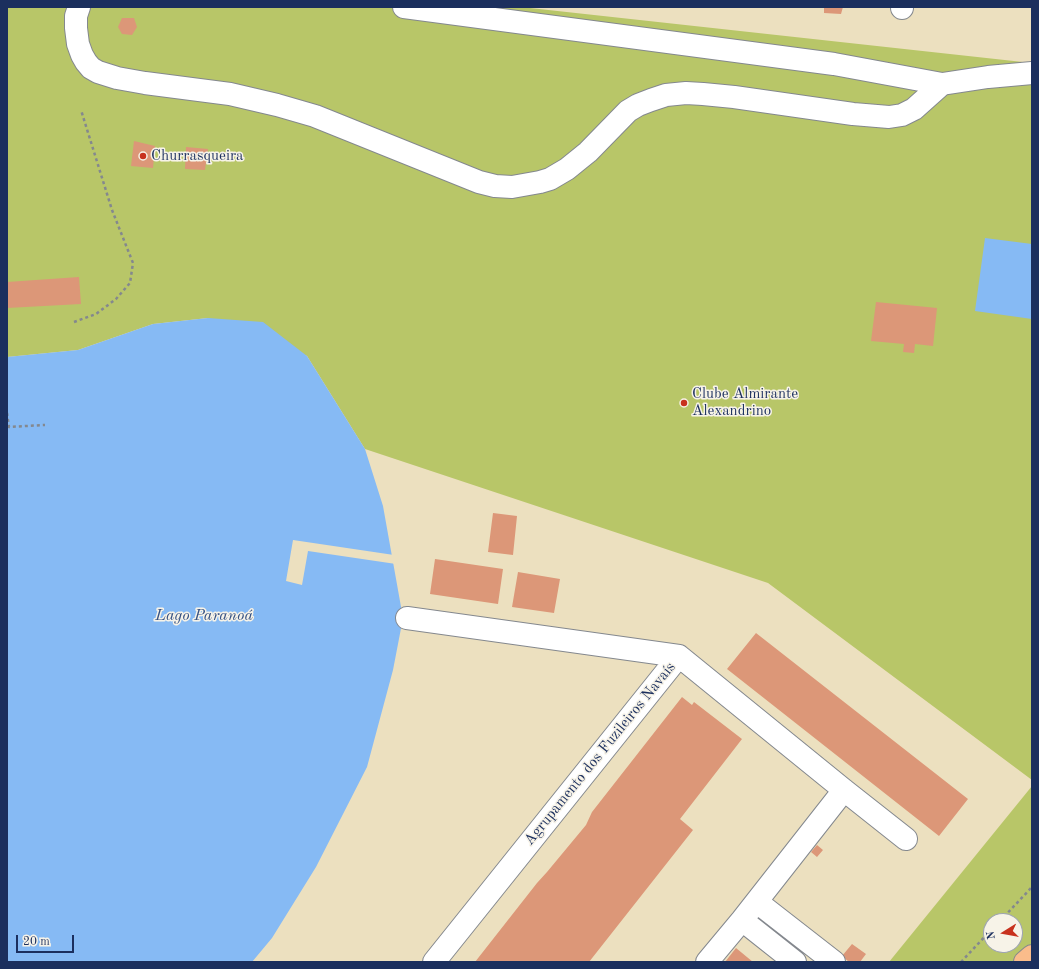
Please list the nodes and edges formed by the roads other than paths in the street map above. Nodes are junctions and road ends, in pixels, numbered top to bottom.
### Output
1 (79, 7) edge
2 (404, 7) edge
3 (1032, 73) edge
4 (942, 84) junction
5 (407, 618) dead end
6 (679, 656) junction
7 (844, 790) junction
8 (906, 839) dead end
9 (757, 902) junction
10 (742, 920) junction
11 (1032, 956) edge
12 (434, 962) edge
13 (708, 962) edge
14 (795, 962) edge
15 (834, 962) edge
16 (1024, 962) edge

1 - 4 street
2 - 4 street
3 - 4 street
5 - 6 street
6 - 7 street, Agrupamento dos Fuzileiros Navaís
6 - 12 street, Agrupamento dos Fuzileiros Navaís
7 - 8 street, Agrupamento dos Fuzileiros Navaís
7 - 9 street
9 - 10 street
9 - 15 street
10 - 13 street
10 - 14 street
11 - 16 highway

